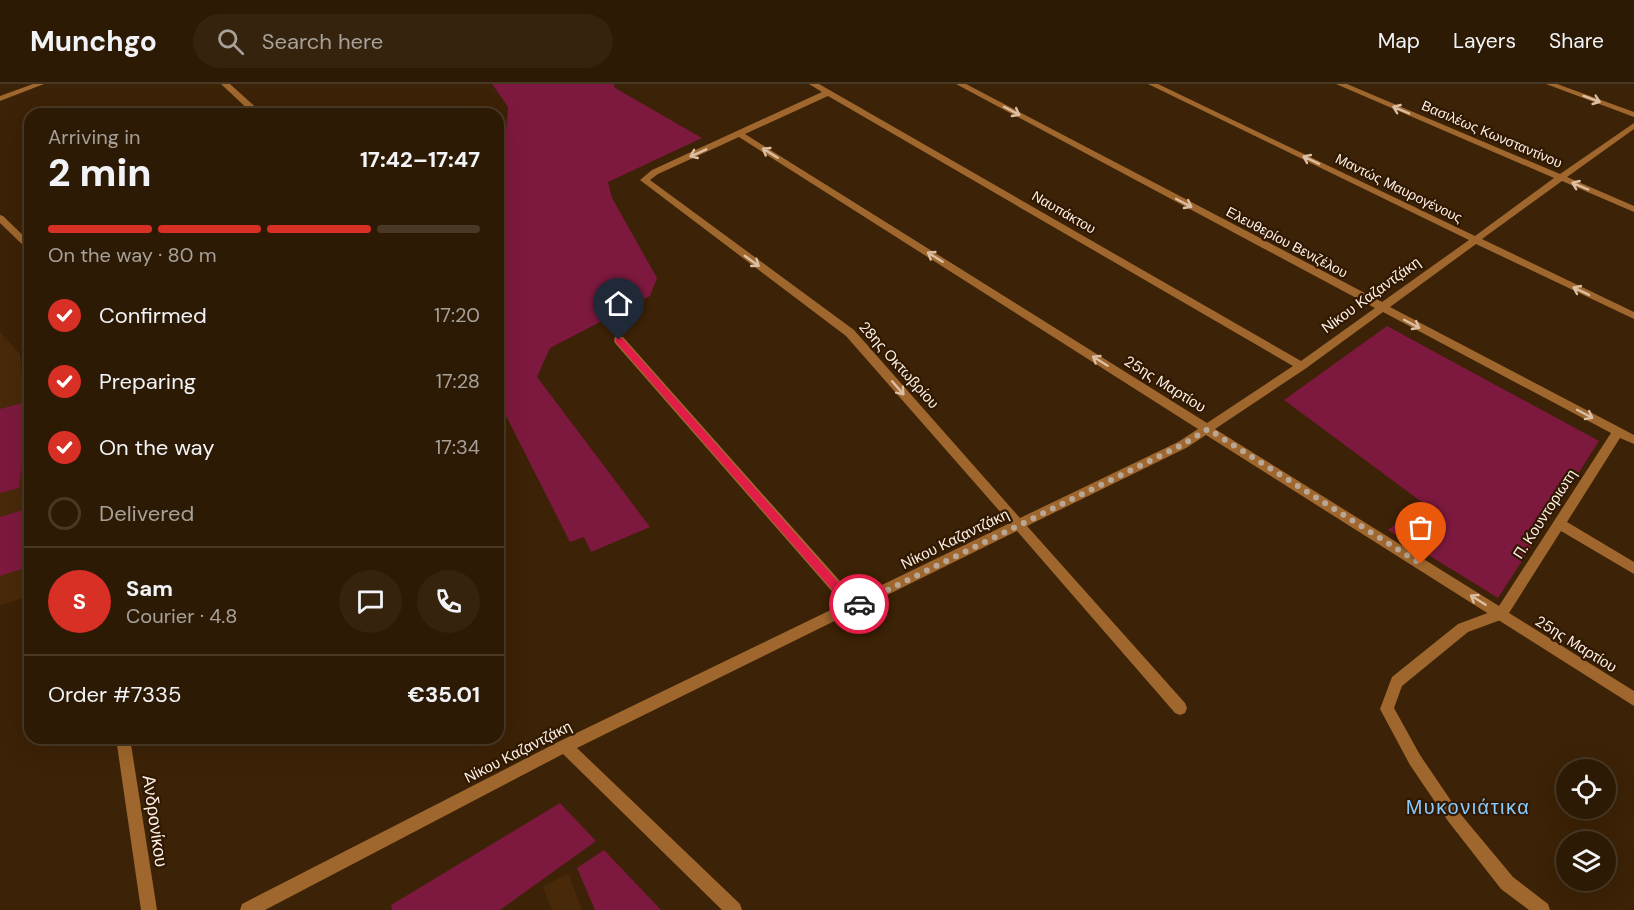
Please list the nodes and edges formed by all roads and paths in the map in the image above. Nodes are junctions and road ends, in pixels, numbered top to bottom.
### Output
1 (40, 84) edge
2 (225, 84) edge
3 (813, 84) edge
4 (960, 84) edge
5 (1152, 84) edge
6 (1340, 84) edge
7 (1550, 84) edge
8 (827, 93) junction
9 (0, 99) edge
10 (251, 108) edge
11 (1634, 115) edge
12 (1634, 126) edge
13 (740, 134) junction
14 (1561, 178) junction
15 (1634, 209) edge
16 (0, 218) edge
17 (24, 241) edge
18 (1477, 241) junction
19 (1380, 307) junction
20 (1634, 316) edge
21 (619, 340) dead end
22 (1301, 366) junction
23 (1208, 429) junction
24 (1618, 432) junction
25 (1634, 440) edge
26 (1559, 523) junction
27 (1020, 526) junction
28 (1634, 569) edge
29 (854, 606) junction
30 (1501, 614) junction
31 (1634, 699) edge
32 (1179, 708) dead end
33 (124, 744) edge
34 (565, 746) junction
35 (149, 910) edge
36 (248, 910) edge
37 (734, 910) edge
38 (1542, 910) edge

1 - 9 street
2 - 10 street
3 - 8 street, Ναυπάκτου
4 -> 19 street, Ελευθερίου Βενιζέλου
18 -> 5 street, Μαντώς Μαυρογένους
14 -> 6 street, Βασιλέως Κωνσταντίνου
7 -> 11 street
8 - 13 street, 28ης Οκτωβρίου
8 - 22 street, Ναυπάκτου
12 - 14 street, Νίκου Καζαντζάκη
23 -> 13 street, 25ης Μαρτίου
13 -> 27 street, 28ης Οκτωβρίου
15 -> 14 street, Βασιλέως Κωνσταντίνου
14 - 18 street, Νίκου Καζαντζάκη
16 - 17 street
18 - 19 street, Νίκου Καζαντζάκη
20 -> 18 street, Μαντώς Μαυρογένους
19 - 22 street, Νίκου Καζαντζάκη
19 -> 24 street, Ελευθερίου Βενιζέλου
21 - 29 street
22 - 23 street, Νίκου Καζαντζάκη
23 - 27 street, Νίκου Καζαντζάκη
30 -> 23 street, 25ης Μαρτίου
24 - 25 street, Ελευθερίου Βενιζέλου
24 - 26 street, Π. Κουντοριωτη
26 - 28 street
26 - 30 street, Π. Κουντοριωτη
27 - 29 street, Νίκου Καζαντζάκη
27 - 32 street, 28ης Οκτωβρίου
29 - 34 street, Νίκου Καζαντζάκη
30 - 31 street, 25ης Μαρτίου
30 - 38 street
33 - 35 street, Ανδρονίκου
34 - 36 street, Νίκου Καζαντζάκη
34 - 37 street

